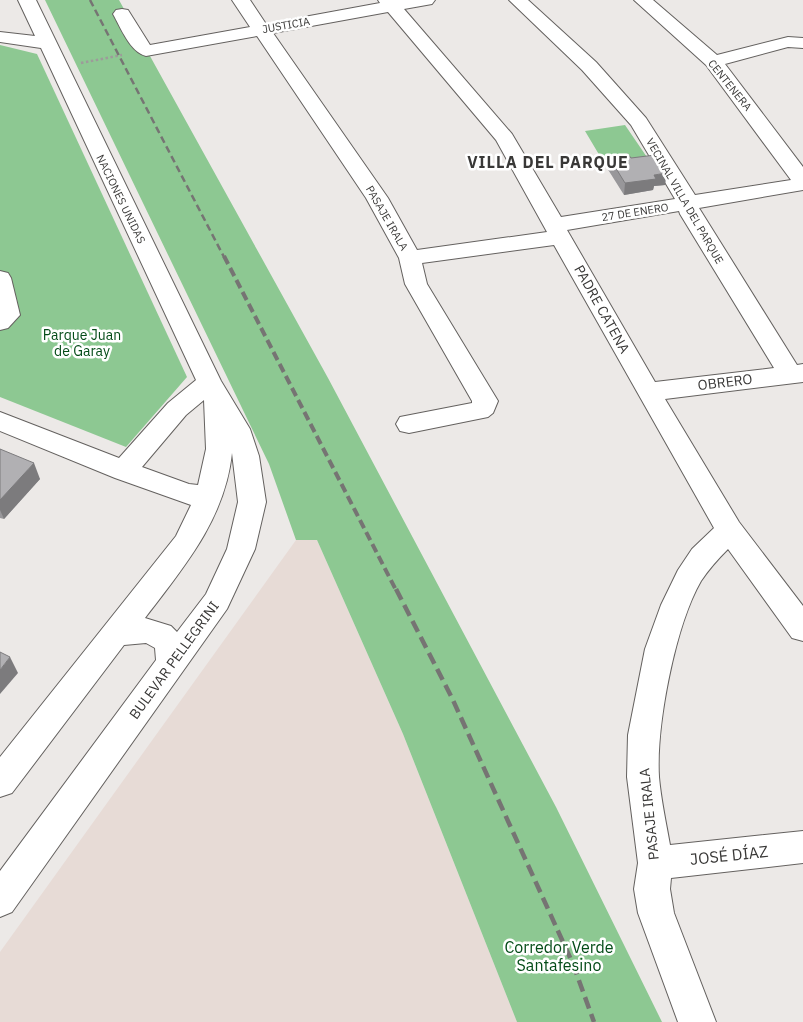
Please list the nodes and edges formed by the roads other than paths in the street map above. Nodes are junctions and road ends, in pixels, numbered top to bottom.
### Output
1 (27, 0) edge
2 (241, 0) edge
3 (426, 0) edge
4 (518, 0) edge
5 (643, 0) edge
6 (390, 3) edge
7 (122, 14) dead end
8 (263, 30) junction
9 (0, 38) edge
10 (48, 43) junction
11 (803, 44) edge
12 (713, 61) junction
13 (803, 183) edge
14 (687, 204) junction
15 (558, 231) junction
16 (410, 258) junction
17 (0, 278) edge
18 (4, 319) edge
19 (796, 374) edge
20 (213, 389) junction
21 (648, 392) junction
22 (0, 421) edge
23 (409, 424) dead end
24 (124, 471) junction
25 (208, 497) junction
26 (729, 530) junction
27 (803, 629) edge
28 (116, 635) junction
29 (172, 663) junction
30 (0, 782) edge
31 (803, 847) edge
32 (654, 863) junction
33 (0, 900) edge
34 (697, 1022) edge

1 - 10 street, NACIONES UNIDAS
2 - 8 street, PASAJE IRALA
3 - 6 street, JUSTICIA
4 - 14 street, VECINAL VILLA DEL PARQUE
5 - 12 street, CENTENERA
6 - 8 street, JUSTICIA
6 - 15 street, PADRE CATENA
7 - 8 street, JUSTICIA
8 - 16 street, PASAJE IRALA
9 - 10 street
10 - 20 street, NACIONES UNIDAS
11 - 12 street
12 - 13 street, CENTENERA
13 - 14 street, 27 DE ENERO
14 - 15 street, 27 DE ENERO
14 - 19 street, VECINAL VILLA DEL PARQUE
15 - 16 street, 27 DE ENERO
15 - 21 street, PADRE CATENA
16 - 23 street, PASAJE IRALA
17 - 18 street
19 - 21 street, OBRERO
20 - 24 street
20 - 25 street
20 - 29 street, BULEVAR PELLEGRINI
21 - 26 street, PADRE CATENA
22 - 24 street
24 - 25 street
25 - 28 street
26 - 27 street, PADRE CATENA
26 - 32 street, PASAJE IRALA
28 - 29 street
28 - 30 street
29 - 33 street, BULEVAR PELLEGRINI
31 - 32 street, JOSÉ DÍAZ
32 - 34 street, PASAJE IRALA

